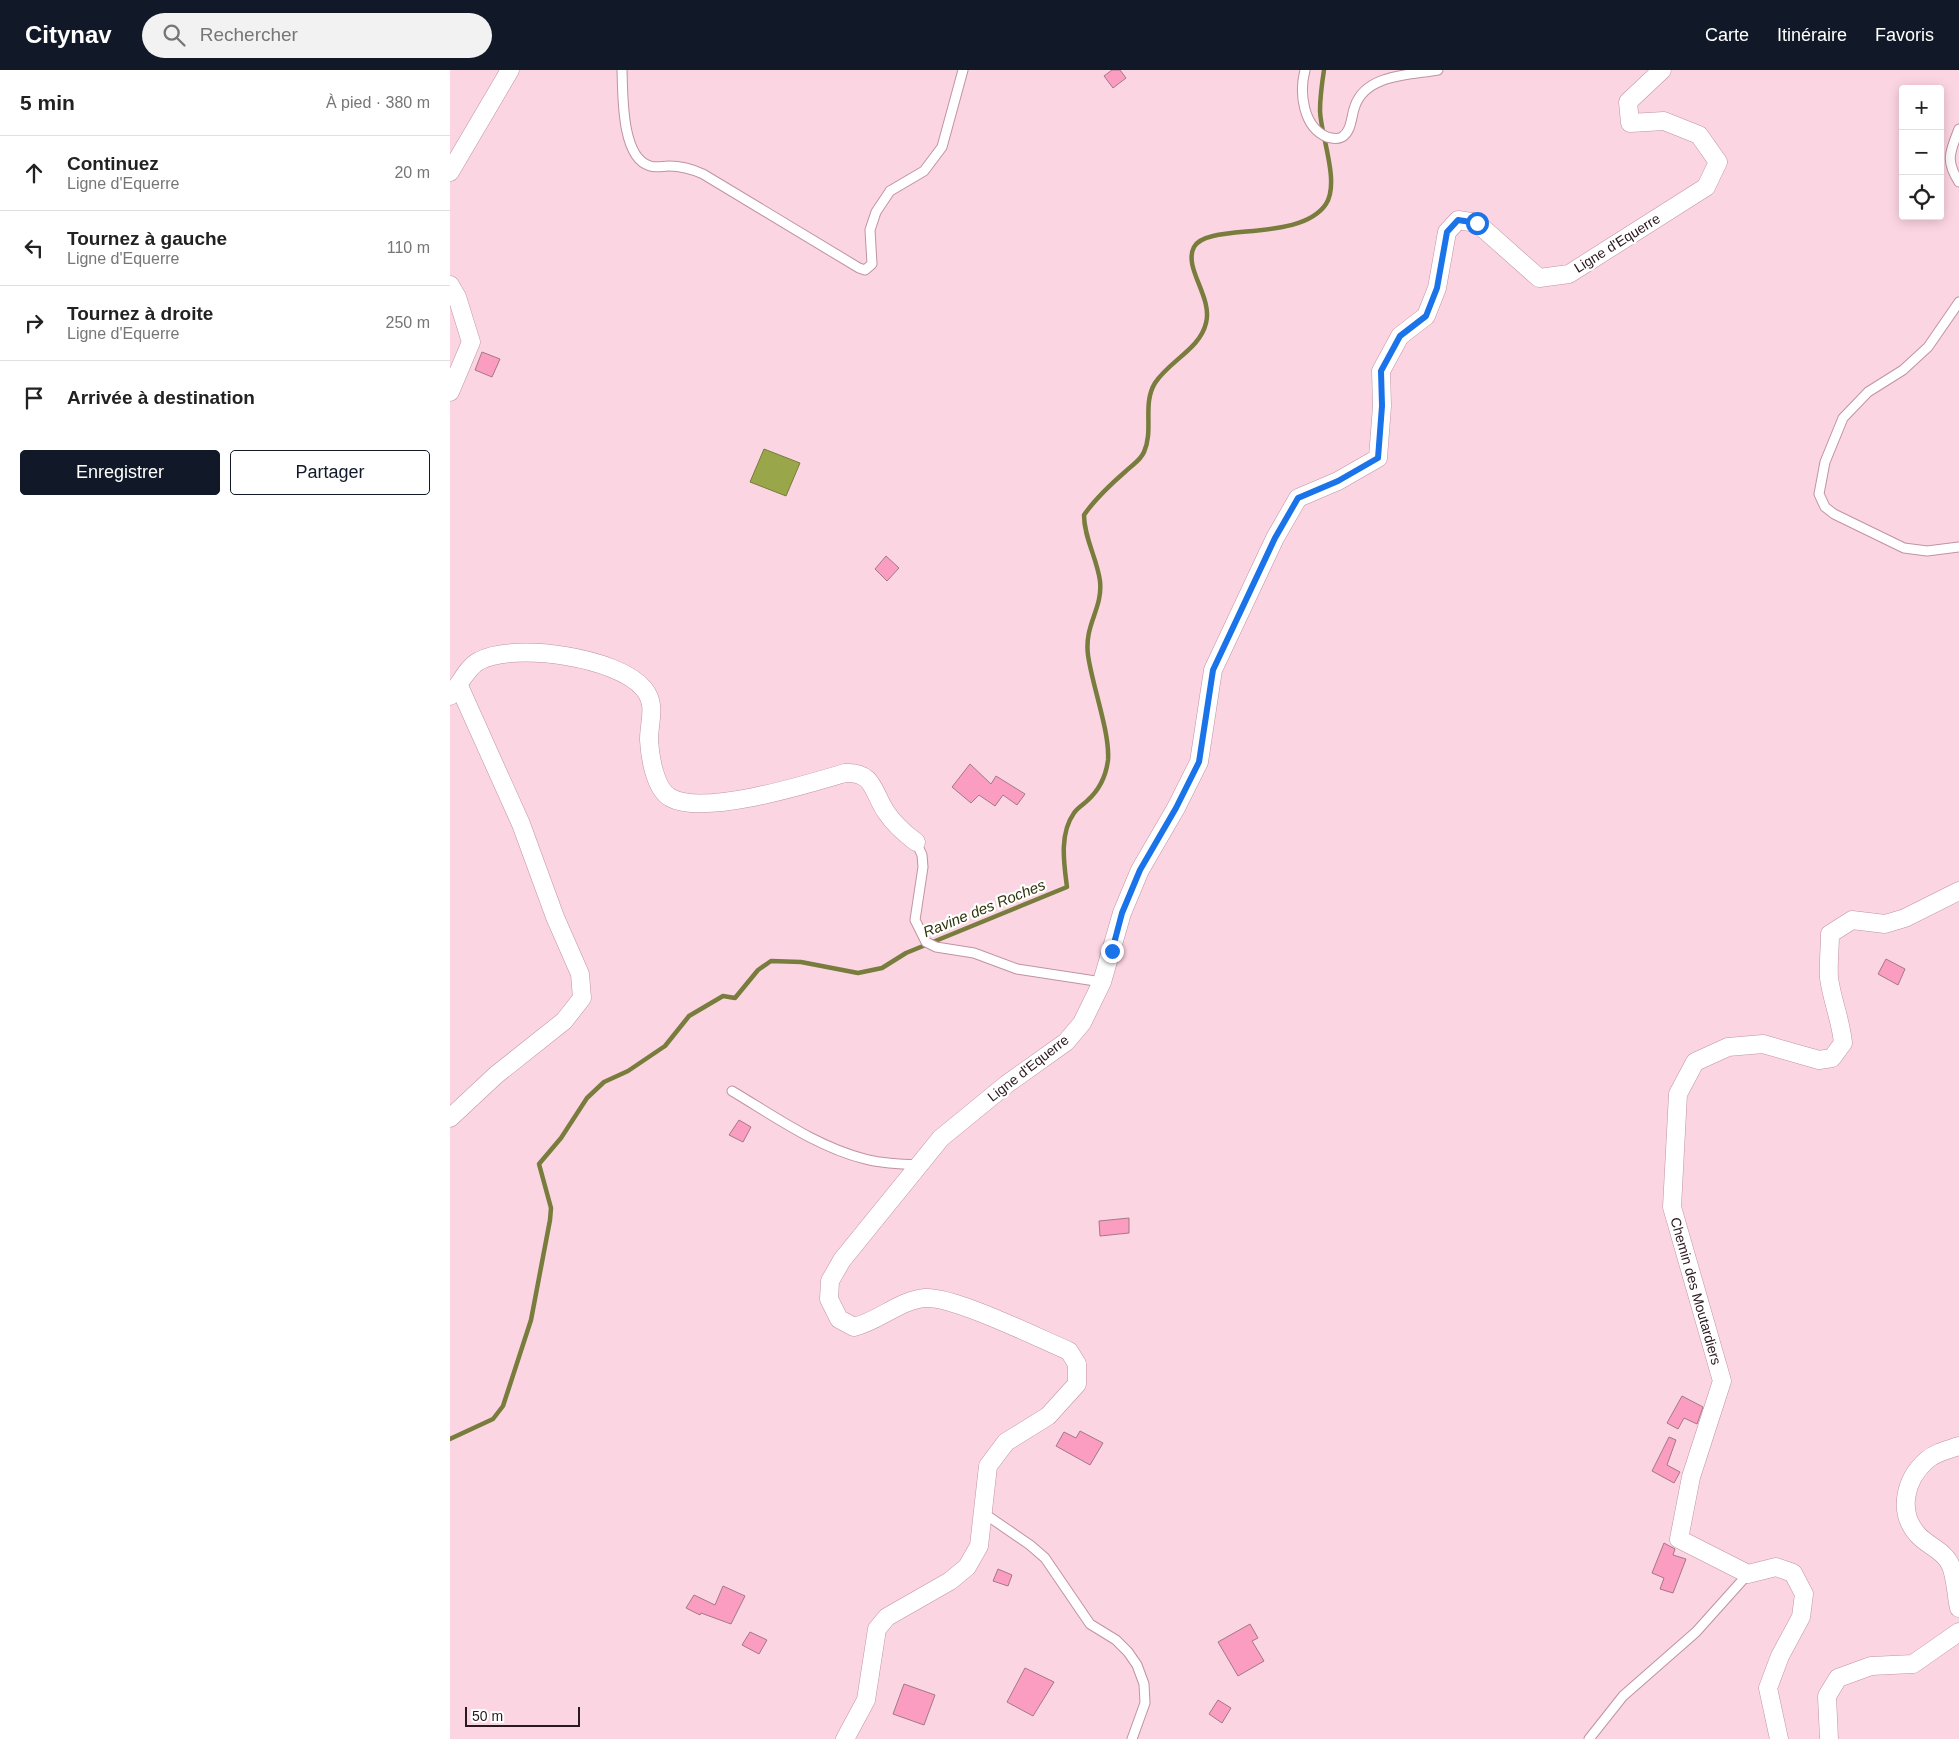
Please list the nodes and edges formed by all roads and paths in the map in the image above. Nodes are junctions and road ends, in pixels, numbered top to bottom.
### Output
1 (510, 70) edge
2 (622, 70) edge
3 (963, 70) edge
4 (1306, 70) edge
5 (1438, 70) edge
6 (1662, 70) edge
7 (1959, 129) edge
8 (450, 172) edge
9 (1959, 182) edge
10 (450, 285) edge
11 (1959, 302) edge
12 (450, 392) edge
13 (1959, 547) edge
14 (455, 691) edge
15 (916, 842) joint
16 (1959, 891) edge
17 (1102, 982) junction
18 (732, 1091) dead end
19 (450, 1118) edge
20 (919, 1165) junction
21 (1959, 1446) edge
22 (982, 1512) junction
23 (1748, 1574) junction
24 (1959, 1608) edge
25 (1959, 1632) edge
26 (845, 1739) edge
27 (1132, 1739) edge
28 (1589, 1739) edge
29 (1779, 1739) edge
30 (1829, 1739) edge

1 - 8 street
2 - 3 lane
4 - 5 lane
6 - 17 street, Ligne d'Equerre
7 - 9 lane
10 - 12 street
11 - 13 lane
14 - 15 street
14 - 19 street
15 - 17 lane
16 - 23 street, Chemin des Moutardiers
17 - 20 street, Ligne d'Equerre
18 - 20 lane
20 - 22 street, Ligne d'Equerre
21 - 24 street
22 - 26 street, Ligne d'Equerre
22 - 27 lane
23 - 28 lane
23 - 29 street
25 - 30 street

